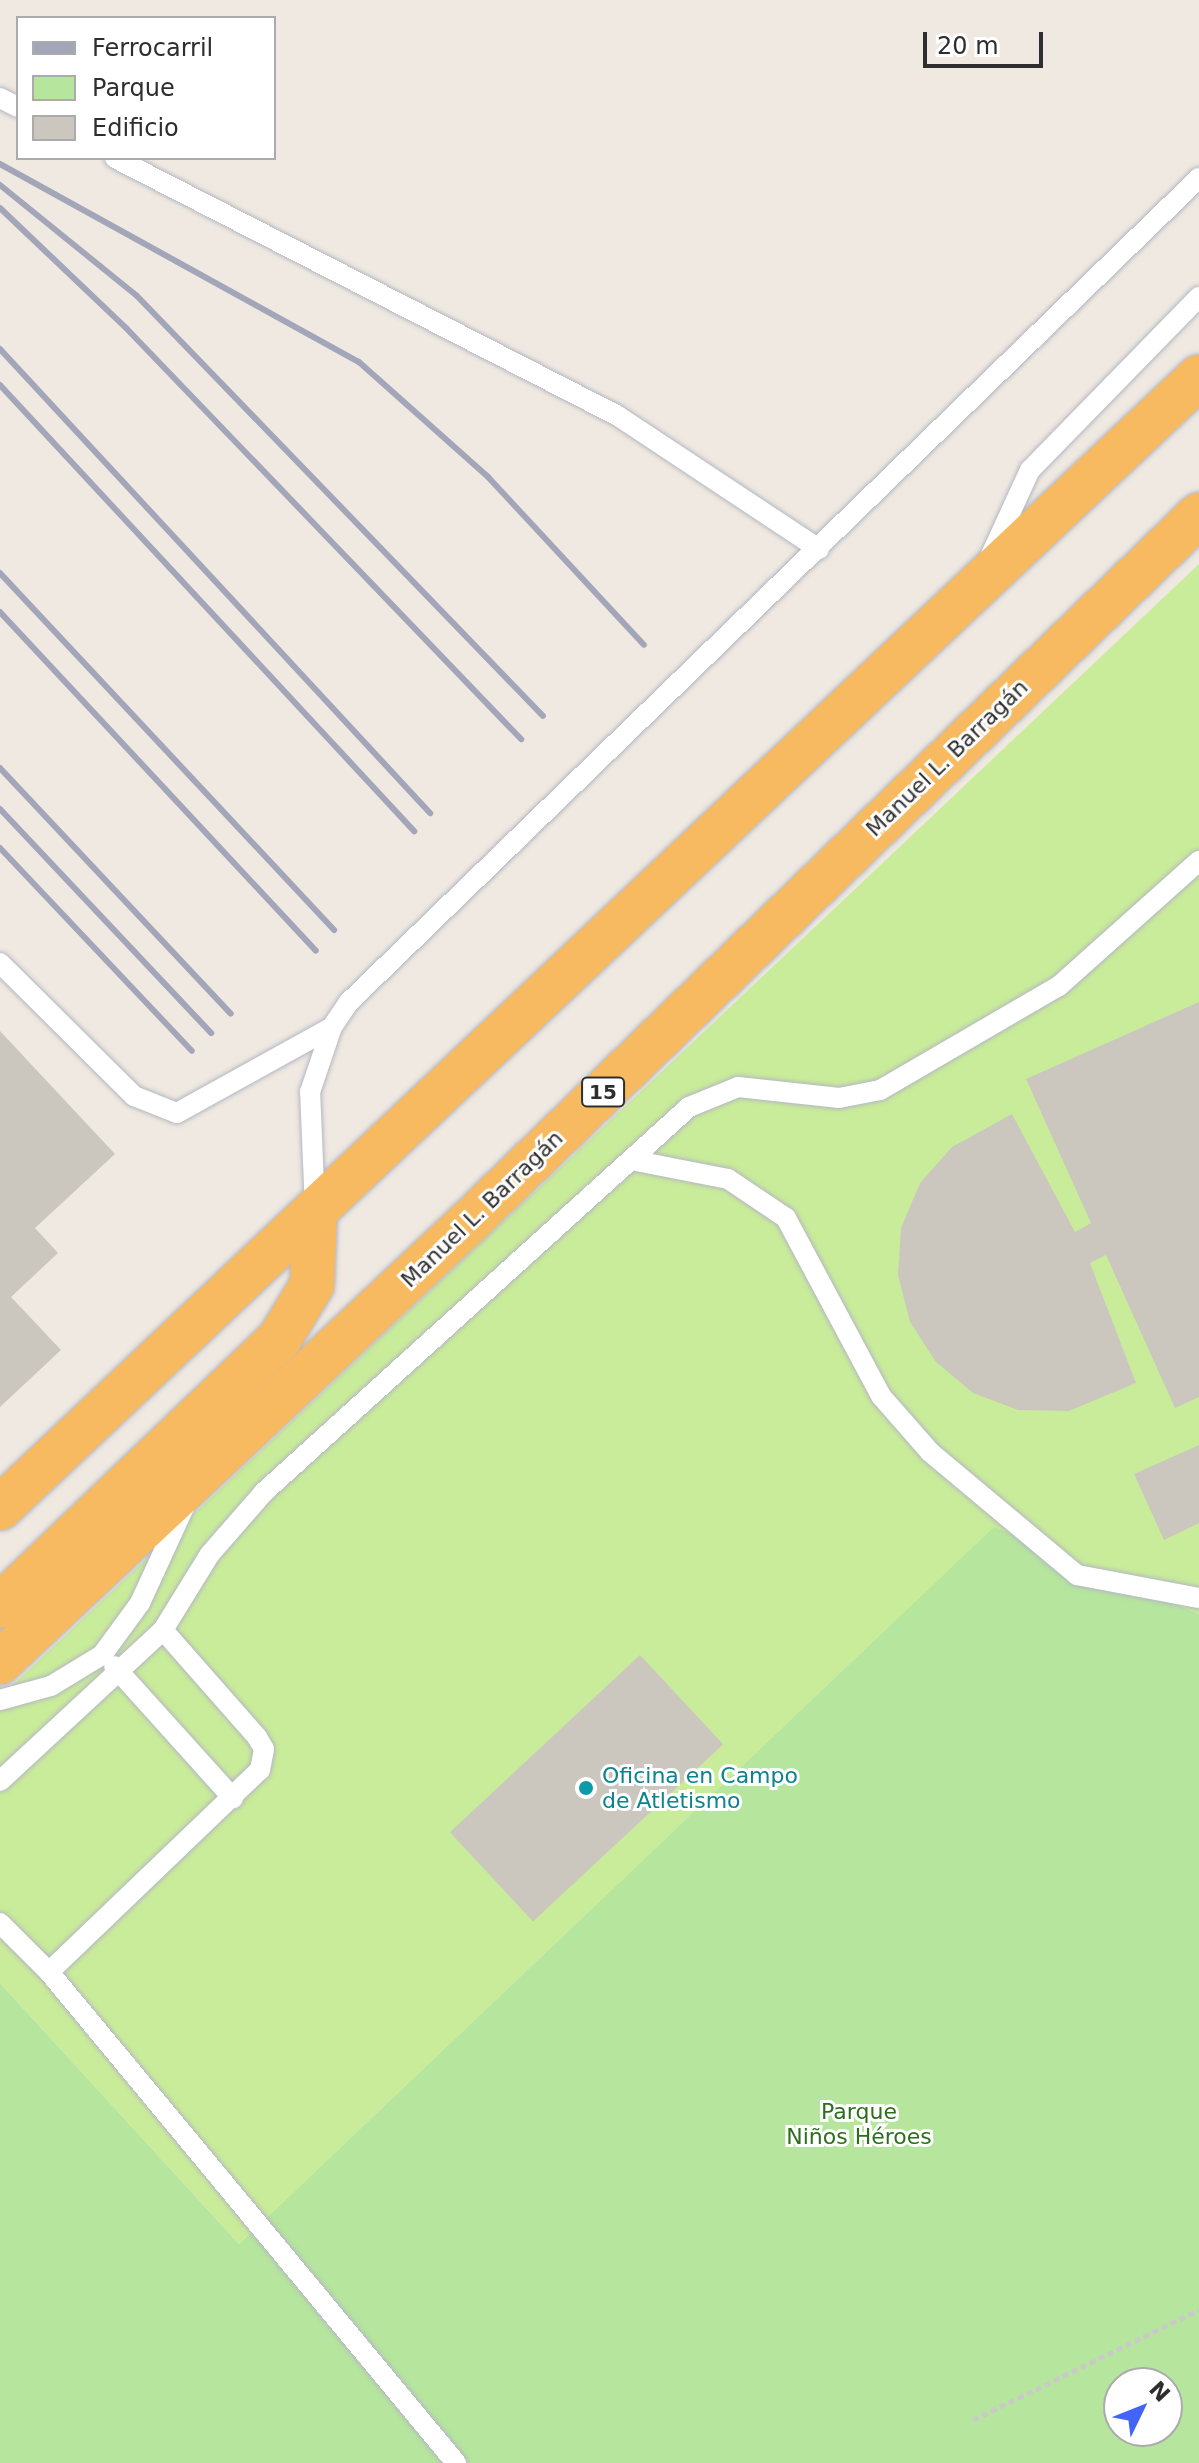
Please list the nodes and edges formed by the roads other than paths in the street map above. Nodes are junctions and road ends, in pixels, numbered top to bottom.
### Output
1 (119, 160) edge
2 (1199, 178) edge
3 (1199, 297) edge
4 (1199, 377) edge
5 (1198, 518) edge
6 (819, 549) junction
7 (982, 580) junction
8 (1199, 861) edge
9 (0, 963) edge
10 (332, 1027) junction
11 (631, 1160) junction
12 (315, 1214) junction
13 (195, 1479) junction
14 (2, 1505) edge
15 (1199, 1598) edge
16 (0, 1606) edge
17 (163, 1630) junction
18 (102, 1655) junction
19 (0, 1662) edge
20 (122, 1675) junction
21 (0, 1700) edge
22 (0, 1781) edge
23 (233, 1798) junction
24 (0, 1923) edge
25 (49, 1972) junction
26 (456, 2463) edge

1 - 6 lane
2 - 6 lane
3 - 7 lane
4 - 7 highway
5 - 13 highway, Manuel L. Barragán / 15
6 - 10 lane
7 - 12 highway
8 - 11 lane
9 - 10 lane
10 - 12 lane
11 - 15 lane
11 - 17 lane
12 - 14 highway
12 - 16 highway
13 - 18 lane
13 - 19 highway, Manuel L. Barragán / 15
17 - 20 lane
17 - 23 lane
18 - 20 lane
18 - 21 lane
20 - 22 lane
20 - 23 lane
23 - 25 lane
24 - 25 lane
25 - 26 lane

